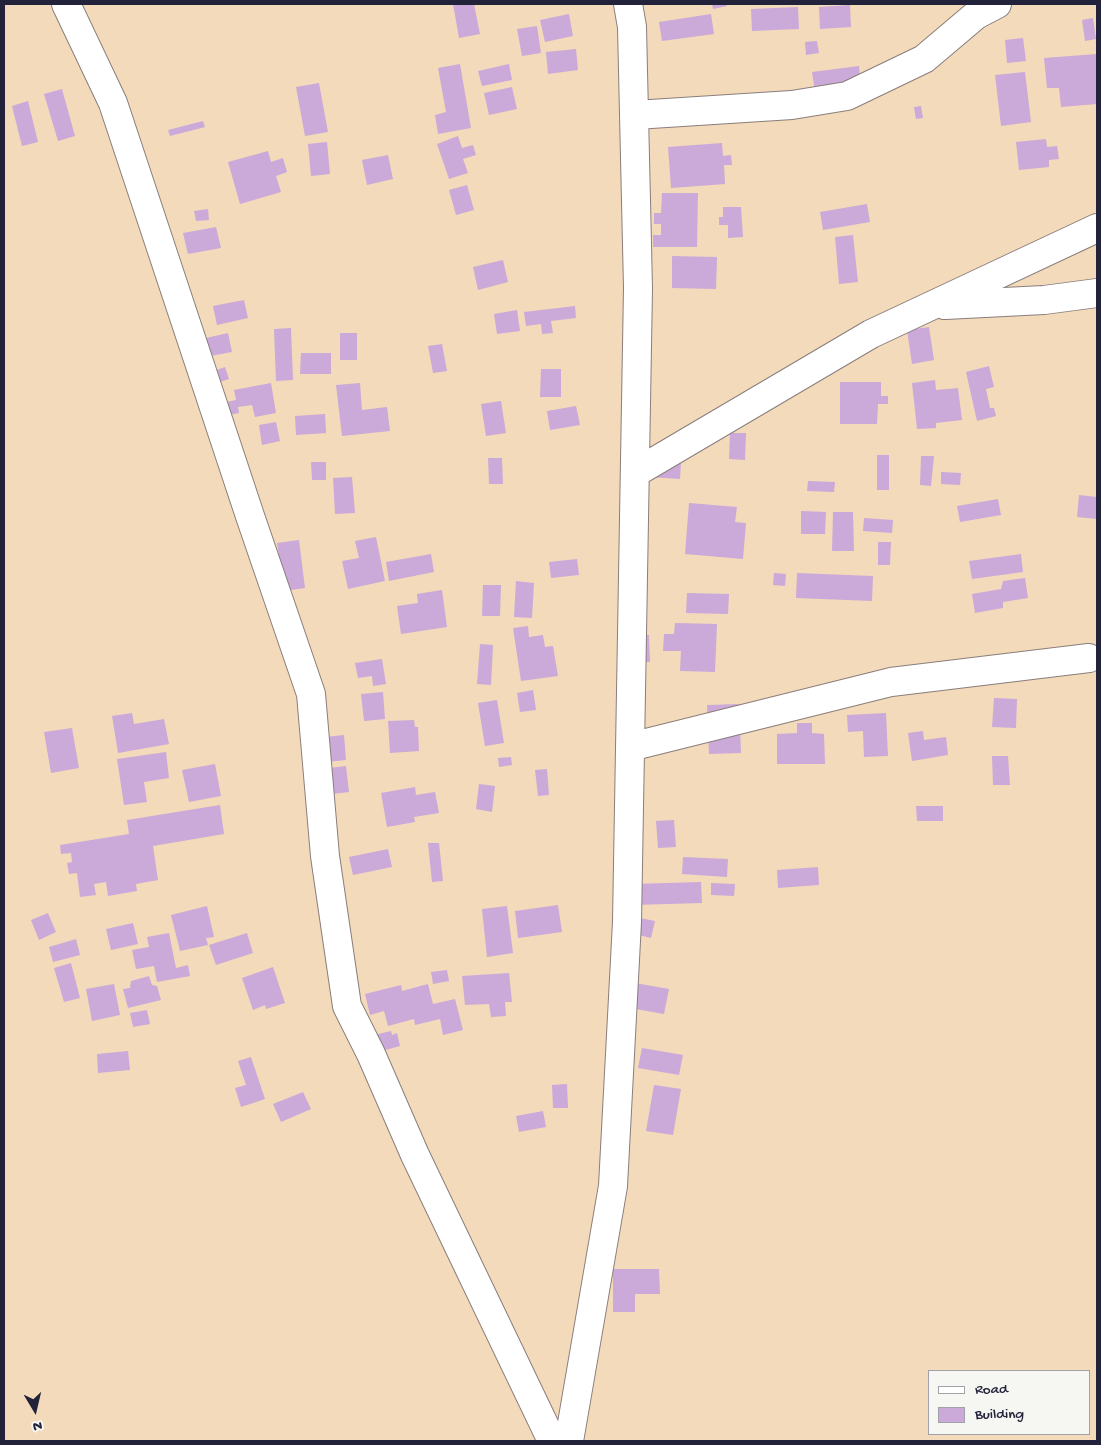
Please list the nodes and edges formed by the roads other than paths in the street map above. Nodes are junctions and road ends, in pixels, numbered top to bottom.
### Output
1 (66, 4) edge
2 (628, 4) edge
3 (997, 4) edge
4 (634, 115) junction
5 (1097, 228) edge
6 (1097, 293) edge
7 (931, 306) junction
8 (635, 473) junction
9 (1089, 658) dead end
10 (630, 747) junction
11 (552, 1441) edge
12 (568, 1441) edge

1 - 11 street
2 - 4 street
3 - 4 street
4 - 8 street
5 - 7 street
6 - 7 street
7 - 8 street
8 - 10 street
9 - 10 street
10 - 12 street

